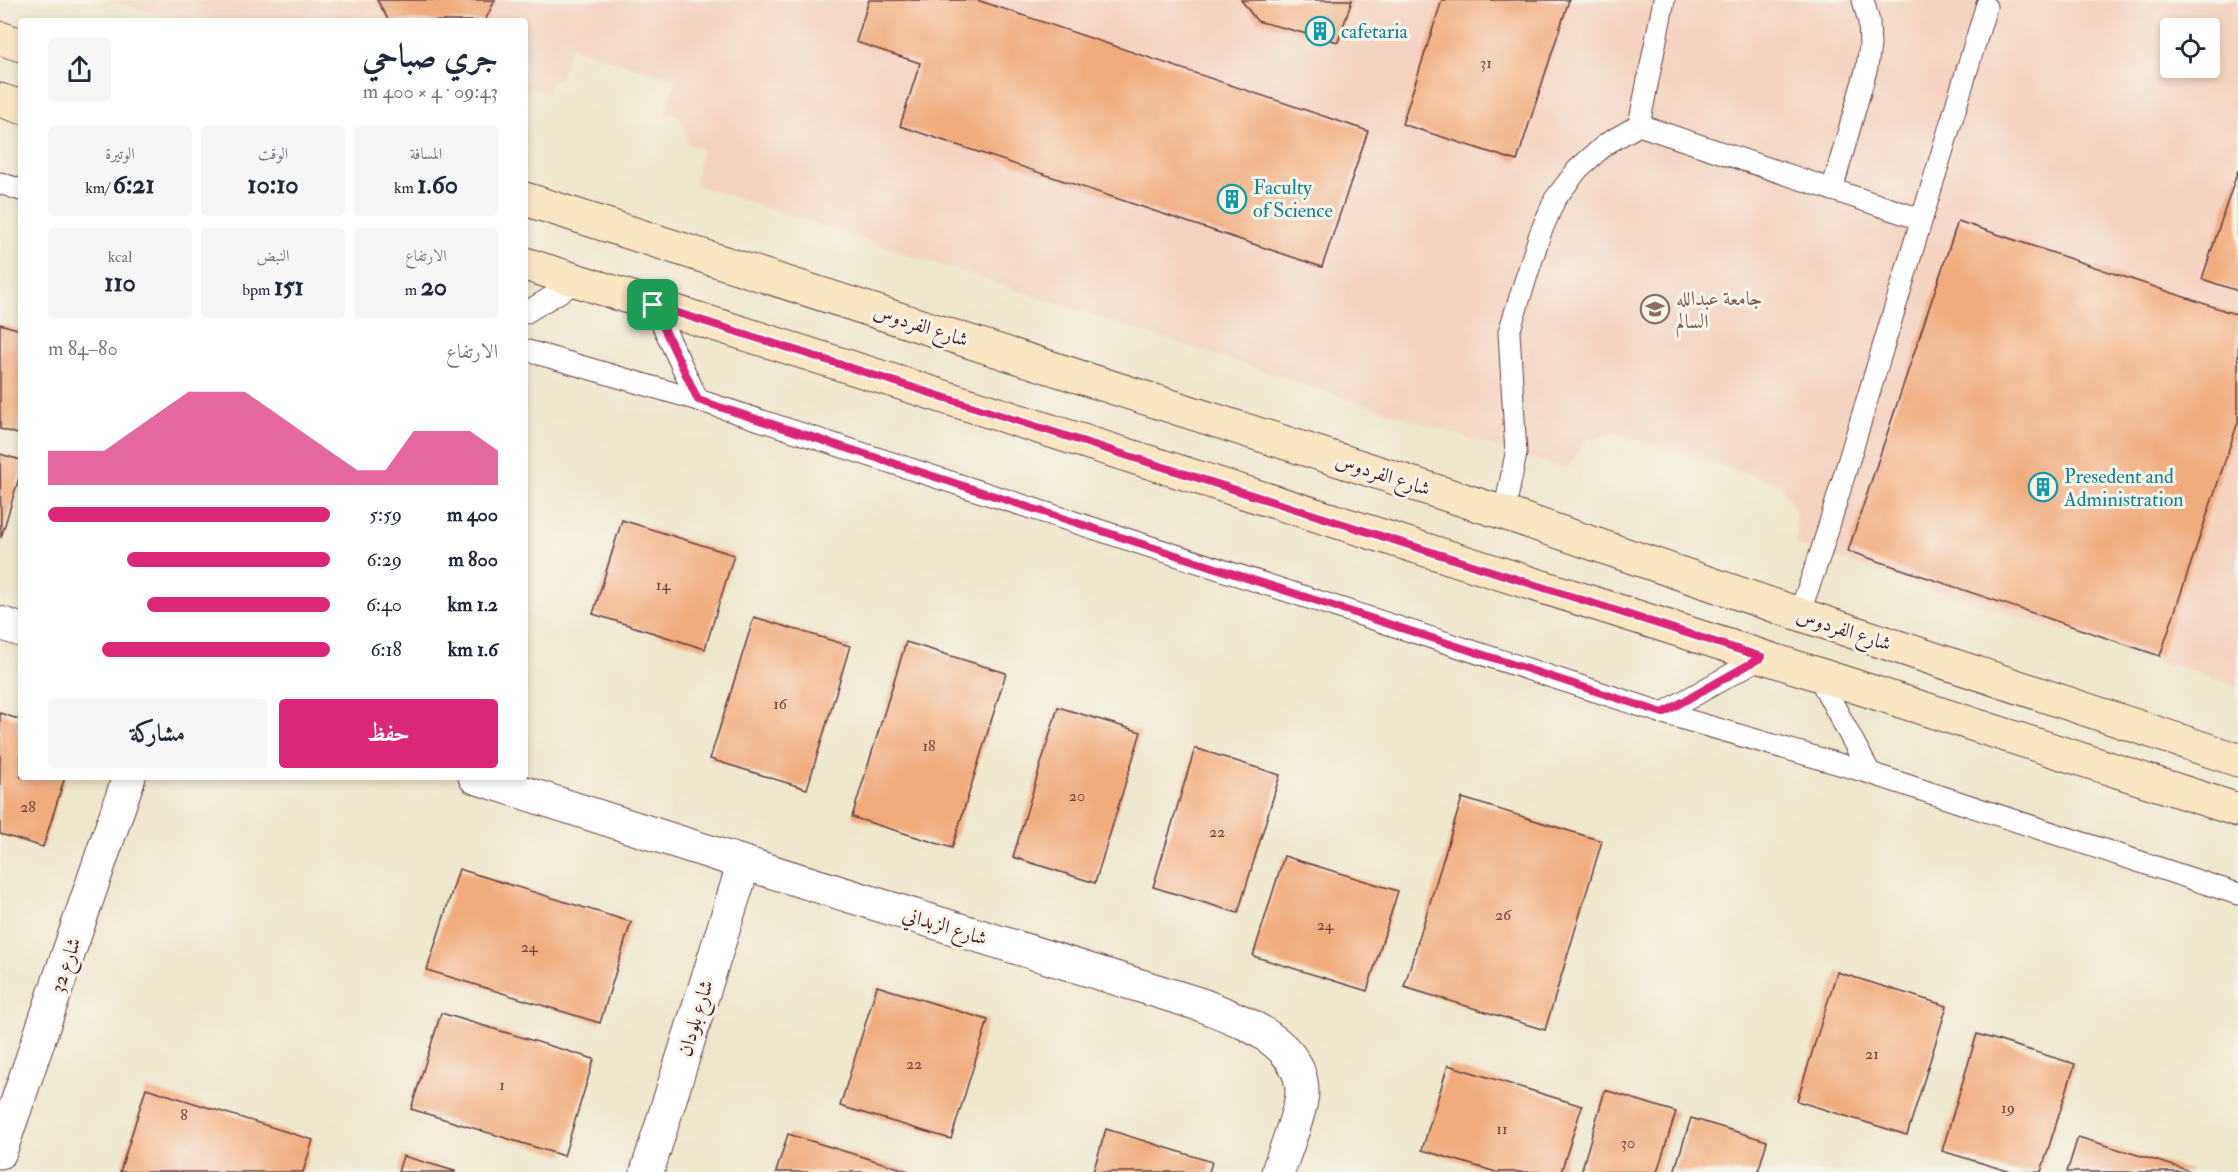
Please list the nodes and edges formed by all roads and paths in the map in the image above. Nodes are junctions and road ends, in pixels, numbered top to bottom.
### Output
1 (1664, 0) edge
2 (1863, 0) edge
3 (1986, 7) dead end
4 (0, 38) edge
5 (18, 44) edge
6 (0, 100) edge
7 (18, 106) edge
8 (1639, 125) junction
9 (0, 183) edge
10 (18, 188) edge
11 (1832, 190) junction
12 (528, 200) edge
13 (1920, 219) junction
14 (528, 265) edge
15 (578, 281) junction
16 (653, 305) junction
17 (528, 311) edge
18 (528, 351) edge
19 (698, 400) junction
20 (1504, 513) junction
21 (1799, 614) junction
22 (0, 623) edge
23 (18, 629) edge
24 (1762, 657) junction
25 (1817, 674) junction
26 (1663, 713) junction
27 (2238, 760) edge
28 (1870, 773) junction
29 (128, 780) edge
30 (484, 780) edge
31 (2238, 810) edge
32 (744, 863) junction
33 (2238, 894) edge
34 (0, 1152) edge
35 (647, 1172) edge
36 (1278, 1172) edge

1 - 8 lane
2 - 11 lane
3 - 13 lane
4 - 5 street
6 - 7 street
8 - 11 lane
8 - 20 lane
9 - 10 lane
11 - 13 lane
12 - 20 street, شارع الفردوس
13 - 21 lane
14 - 15 street
15 - 16 street
15 - 17 lane
16 - 19 lane
16 - 24 street
18 - 19 lane
19 - 26 lane
20 - 21 street, شارع الفردوس
21 - 27 street, شارع الفردوس
22 - 23 street
24 - 25 street
24 - 26 lane
25 - 28 lane
25 - 31 street
26 - 28 lane
28 - 33 lane
29 - 34 street, شارع 32
30 - 32 street, شارع الزبداني
32 - 35 street, شارع بلودان
32 - 36 street, شارع الزبداني

